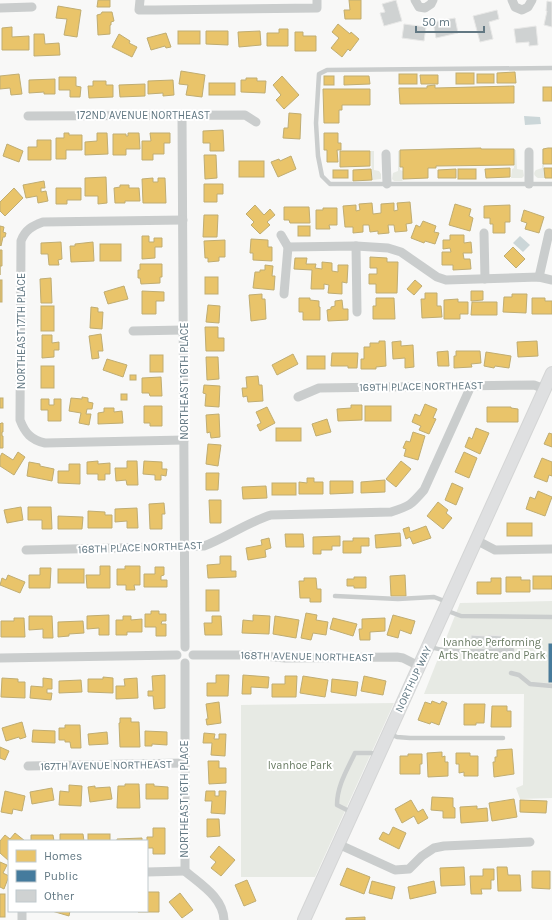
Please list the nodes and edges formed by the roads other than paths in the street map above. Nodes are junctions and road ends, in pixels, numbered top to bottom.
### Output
1 (140, 0) edge
2 (415, 0) edge
3 (433, 0) edge
4 (512, 0) edge
5 (532, 0) edge
6 (317, 4) edge
7 (32, 7) dead end
8 (0, 8) edge
9 (552, 68) edge
10 (182, 115) junction
11 (28, 116) dead end
12 (256, 122) dead end
13 (529, 152) dead end
14 (386, 154) dead end
15 (387, 184) junction
16 (529, 184) junction
17 (552, 184) edge
18 (183, 220) junction
19 (484, 233) dead end
20 (549, 233) dead end
21 (281, 235) dead end
22 (356, 246) junction
23 (288, 247) junction
24 (539, 277) junction
25 (485, 279) junction
26 (552, 280) edge
27 (284, 294) dead end
28 (357, 312) dead end
29 (183, 330) junction
30 (133, 331) dead end
31 (552, 373) edge
32 (471, 386) junction
33 (545, 389) junction
34 (298, 397) dead end
35 (184, 440) junction
36 (476, 540) junction
37 (184, 546) junction
38 (26, 550) dead end
39 (552, 550) edge
40 (334, 596) dead end
41 (446, 606) junction
42 (552, 617) edge
43 (428, 646) junction
44 (185, 647) junction
45 (512, 650) dead end
46 (177, 655) junction
47 (193, 655) junction
48 (0, 658) edge
49 (185, 663) junction
50 (419, 666) junction
51 (510, 673) dead end
52 (552, 686) edge
53 (388, 733) junction
54 (503, 738) dead end
55 (378, 755) junction
56 (184, 763) junction
57 (28, 766) dead end
58 (352, 813) junction
59 (530, 842) dead end
60 (338, 844) junction
61 (185, 870) junction
62 (148, 872) edge
63 (224, 920) edge
64 (304, 920) edge

1 - 6 street
2 - 3 street
4 - 5 street
7 - 8 street
9 - 15 lane
10 - 11 street, 172ND AVENUE NORTHEAST
10 - 12 street, 172ND AVENUE NORTHEAST
10 - 18 street, NORTHEAST 16TH PLACE
13 - 16 street
14 - 15 street
15 - 16 lane
16 - 17 lane
18 - 29 street, NORTHEAST 16TH PLACE
18 - 35 street, NORTHEAST 17TH PLACE
19 - 25 street
20 - 24 street
21 - 23 street
22 - 23 street
22 - 25 street
22 - 28 street
23 - 27 street
24 - 25 street
24 - 26 street
29 - 30 street
29 - 35 street, NORTHEAST 16TH PLACE
31 - 33 street, NORTHUP WAY
32 - 33 street, 169TH PLACE NORTHEAST
32 - 34 street, 169TH PLACE NORTHEAST
32 - 37 street, 168TH PLACE NORTHEAST
33 - 36 street, NORTHUP WAY
35 - 37 street, NORTHEAST 16TH PLACE
36 - 39 street
36 - 41 street, NORTHUP WAY
37 - 38 street, 168TH PLACE NORTHEAST
37 - 44 street, NORTHEAST 16TH PLACE
40 - 41 lane
41 - 42 lane
41 - 43 street, NORTHUP WAY
43 - 45 lane
43 - 50 street, NORTHUP WAY
44 - 46 street
44 - 47 street
46 - 48 street
46 - 49 street
47 - 49 street
47 - 50 street, 168TH AVENUE NORTHEAST
49 - 56 street, NORTHEAST 16TH PLACE
50 - 53 street, NORTHUP WAY
51 - 52 lane
53 - 54 lane
53 - 55 street, NORTHUP WAY
55 - 58 street, NORTHUP WAY
55 - 58 lane
56 - 57 street, 167TH AVENUE NORTHEAST
56 - 61 street, NORTHEAST 16TH PLACE
58 - 60 street, NORTHUP WAY
59 - 60 street
60 - 64 street, NORTHUP WAY
61 - 62 street
61 - 63 street, NORTHEAST 16TH PLACE

